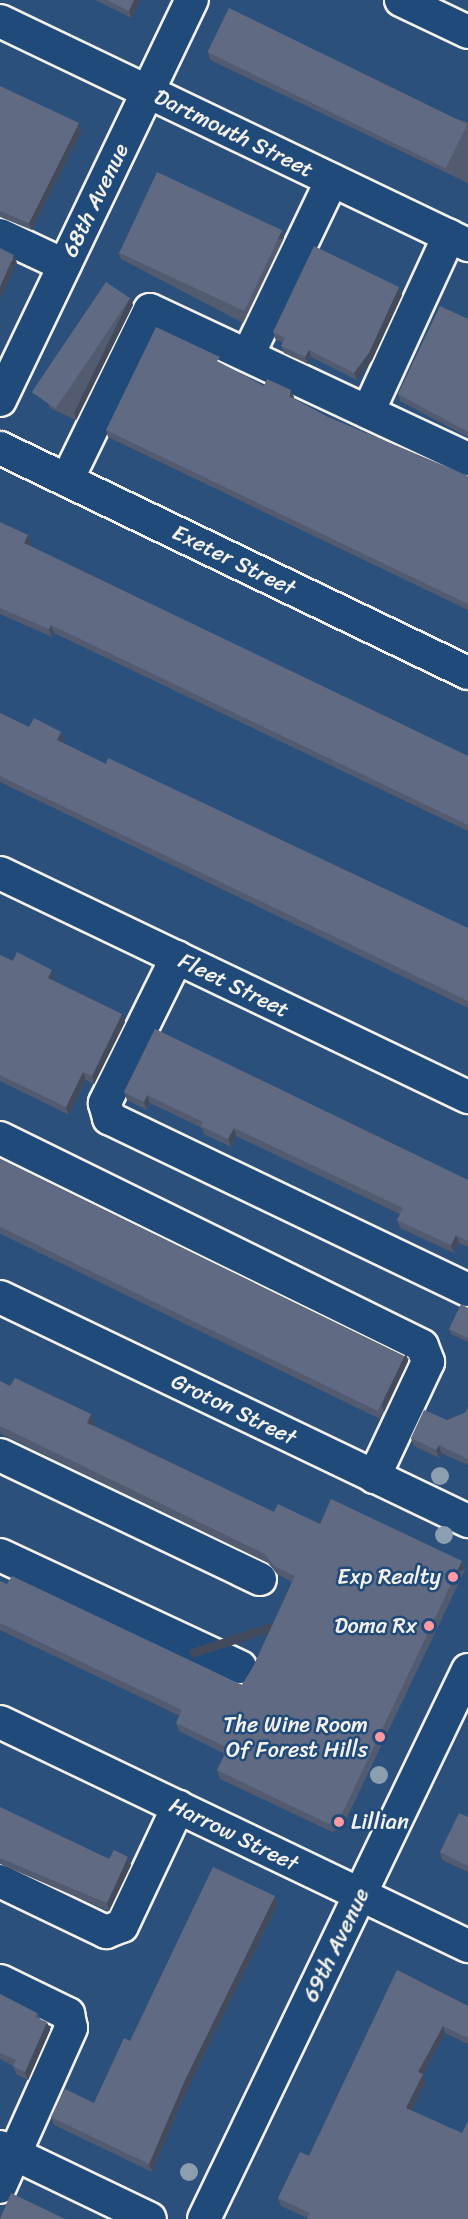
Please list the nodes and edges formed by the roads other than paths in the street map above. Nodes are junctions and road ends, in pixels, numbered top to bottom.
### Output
1 (192, 0) edge
2 (400, 0) edge
3 (0, 21) edge
4 (468, 32) edge
5 (147, 92) junction
6 (332, 180) junction
7 (0, 235) edge
8 (458, 241) edge
9 (64, 265) junction
10 (248, 355) junction
11 (0, 400) edge
12 (368, 412) junction
13 (0, 448) edge
14 (468, 459) edge
15 (67, 480) junction
16 (468, 673) edge
17 (0, 873) edge
18 (177, 957) junction
19 (468, 1097) edge
20 (0, 1138) edge
21 (468, 1290) edge
22 (0, 1297) edge
23 (0, 1455) edge
24 (374, 1477) junction
25 (468, 1521) edge
26 (0, 1555) edge
27 (260, 1579) dead end
28 (240, 1667) dead end
29 (468, 1670) edge
30 (457, 1720) edge
31 (0, 1722) edge
32 (178, 1808) junction
33 (0, 1881) edge
34 (360, 1895) junction
35 (468, 1947) edge
36 (0, 1981) edge
37 (7, 2151) edge
38 (0, 2187) edge
39 (150, 2219) edge
40 (204, 2219) edge

1 - 5 street, 68th Avenue
2 - 4 street
3 - 5 street, Dartmouth Street
5 - 6 street, Dartmouth Street
5 - 9 street, 68th Avenue
6 - 8 street, Dartmouth Street
6 - 10 street
7 - 9 street
8 - 12 street
9 - 11 street, 68th Avenue
10 - 12 street
10 - 15 street
12 - 14 street
13 - 15 street, Exeter Street
15 - 16 street, Exeter Street
17 - 18 street, Fleet Street
18 - 19 street, Fleet Street
18 - 21 street
20 - 24 street
22 - 24 street, Groton Street
23 - 27 street
24 - 25 street, Groton Street
26 - 28 street
29 - 30 street, 69th Avenue
30 - 34 street, 69th Avenue
31 - 32 street, Harrow Street
32 - 33 street
32 - 34 street, Harrow Street
34 - 35 street, Harrow Street
34 - 40 street, 69th Avenue
36 - 37 street
37 - 38 street
37 - 39 street

